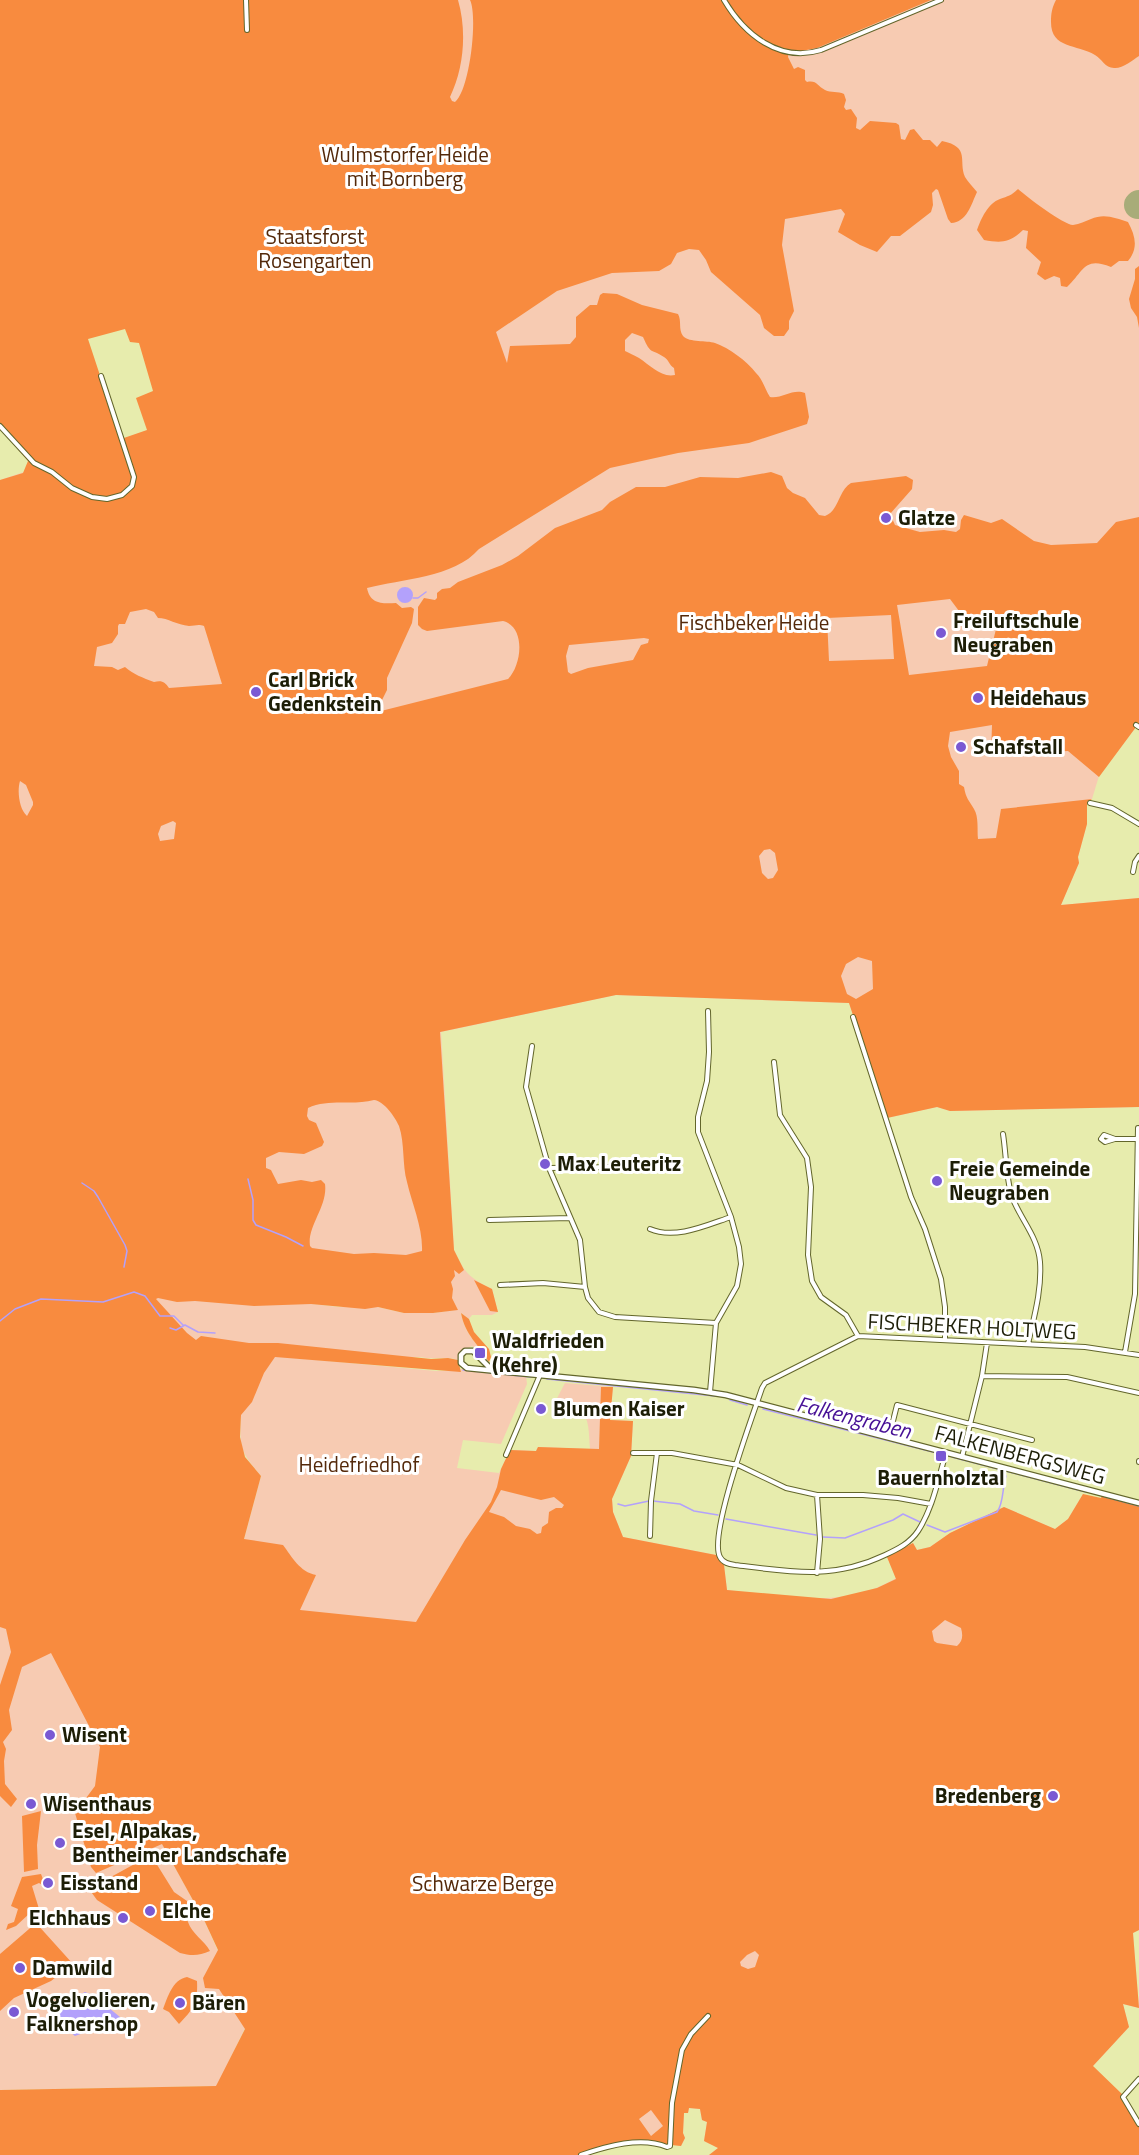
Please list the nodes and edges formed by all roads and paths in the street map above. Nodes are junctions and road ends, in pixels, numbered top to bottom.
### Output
1 (246, 0) edge
2 (724, 0) edge
3 (941, 0) edge
4 (247, 30) dead end
5 (101, 376) dead end
6 (0, 426) edge
7 (1090, 803) dead end
8 (1139, 824) edge
9 (1139, 856) edge
10 (1133, 872) dead end
11 (708, 1011) dead end
12 (853, 1017) dead end
13 (532, 1046) dead end
14 (774, 1062) dead end
15 (1138, 1128) edge
16 (1003, 1134) dead end
17 (1115, 1139) dead end
18 (1137, 1139) junction
19 (616, 1167) dead end
20 (549, 1168) junction
21 (731, 1217) junction
22 (570, 1218) junction
23 (489, 1220) dead end
24 (650, 1229) dead end
25 (501, 1285) dead end
26 (585, 1287) junction
27 (716, 1323) junction
28 (858, 1336) junction
29 (945, 1340) junction
30 (987, 1343) junction
31 (1028, 1344) junction
32 (1125, 1352) junction
33 (1139, 1355) edge
34 (492, 1370) junction
35 (540, 1375) junction
36 (982, 1376) junction
37 (710, 1392) junction
38 (1139, 1393) edge
39 (757, 1403) junction
40 (971, 1424) junction
41 (889, 1437) junction
42 (1032, 1440) dead end
43 (946, 1452) junction
44 (633, 1453) dead end
45 (657, 1453) junction
46 (506, 1455) dead end
47 (962, 1457) junction
48 (738, 1465) junction
49 (817, 1495) junction
50 (1139, 1503) edge
51 (931, 1504) junction
52 (650, 1536) dead end
53 (817, 1573) junction
54 (708, 2016) dead end
55 (1139, 2079) edge
56 (1139, 2124) edge
57 (581, 2155) edge

1 - 4 street
2 - 3 street
5 - 6 street
7 - 8 street
9 - 10 street
11 - 21 street
12 - 29 street
13 - 20 street
14 - 28 street
15 - 18 street
16 - 31 street
17 - 18 street
18 - 32 street
19 - 20 street
20 - 22 street
21 - 24 street
21 - 27 street
22 - 23 street
22 - 26 street
25 - 26 street
26 - 27 street
27 - 37 street
28 - 29 street, FISCHBEKER HOLTWEG
28 - 39 street, FISCHBEKER HOLTWEG
29 - 30 street, FISCHBEKER HOLTWEG
30 - 31 street, FISCHBEKER HOLTWEG
30 - 36 street
31 - 32 street, FISCHBEKER HOLTWEG
32 - 33 street, FISCHBEKER HOLTWEG
34 - 34 street, FALKENBERGSWEG
34 - 35 street, FALKENBERGSWEG
35 - 37 street, FALKENBERGSWEG
35 - 46 street
36 - 38 street
36 - 40 street
37 - 39 street, FALKENBERGSWEG
39 - 41 street, FALKENBERGSWEG
39 - 48 street
40 - 41 street
40 - 42 street
40 - 47 street
41 - 43 street, FALKENBERGSWEG
43 - 47 street, FALKENBERGSWEG
43 - 51 street
44 - 45 street
45 - 48 street
45 - 52 street
47 - 50 street, FALKENBERGSWEG
48 - 49 street
48 - 53 street
49 - 51 street
49 - 53 street
51 - 53 street
54 - 57 street
55 - 56 street

